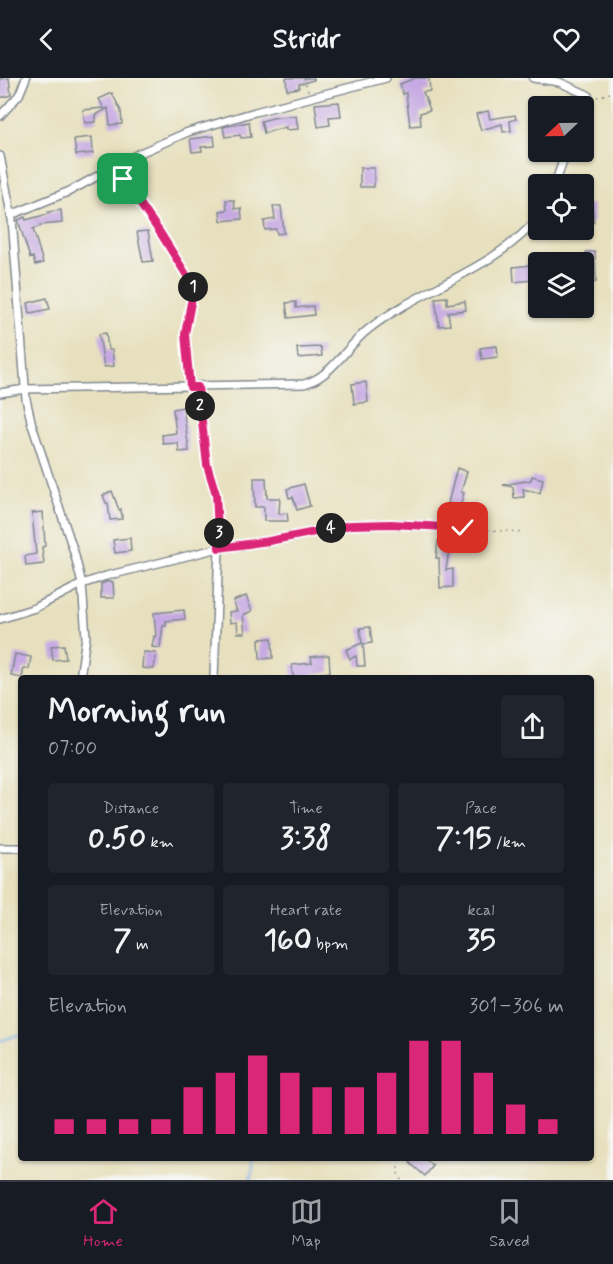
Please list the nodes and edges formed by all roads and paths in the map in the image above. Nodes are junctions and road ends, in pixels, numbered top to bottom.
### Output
1 (26, 78) edge
2 (304, 78) edge
3 (386, 78) edge
4 (533, 78) edge
5 (613, 92) edge
6 (588, 95) joint
7 (310, 98) junction
8 (0, 116) edge
9 (0, 156) edge
10 (115, 166) junction
11 (11, 215) junction
12 (528, 227) edge
13 (194, 387) junction
14 (25, 389) junction
15 (0, 393) edge
16 (463, 528) joint
17 (522, 532) dead end
18 (219, 548) junction
19 (82, 584) junction
20 (0, 619) edge
21 (80, 675) edge
22 (213, 675) edge
23 (0, 848) edge
24 (18, 848) edge
25 (401, 1161) edge
26 (401, 1180) edge

1 - 8 street
2 - 7 path
3 - 7 street
4 - 6 street
5 - 6 path
7 - 10 street
9 - 11 street
10 - 11 street
10 - 13 path
11 - 14 street
12 - 13 street
13 - 14 street
13 - 18 path
14 - 15 street
14 - 19 street
16 - 17 path
16 - 18 street
18 - 19 street
18 - 22 street
19 - 20 street
19 - 21 street
23 - 24 street
25 - 26 path

